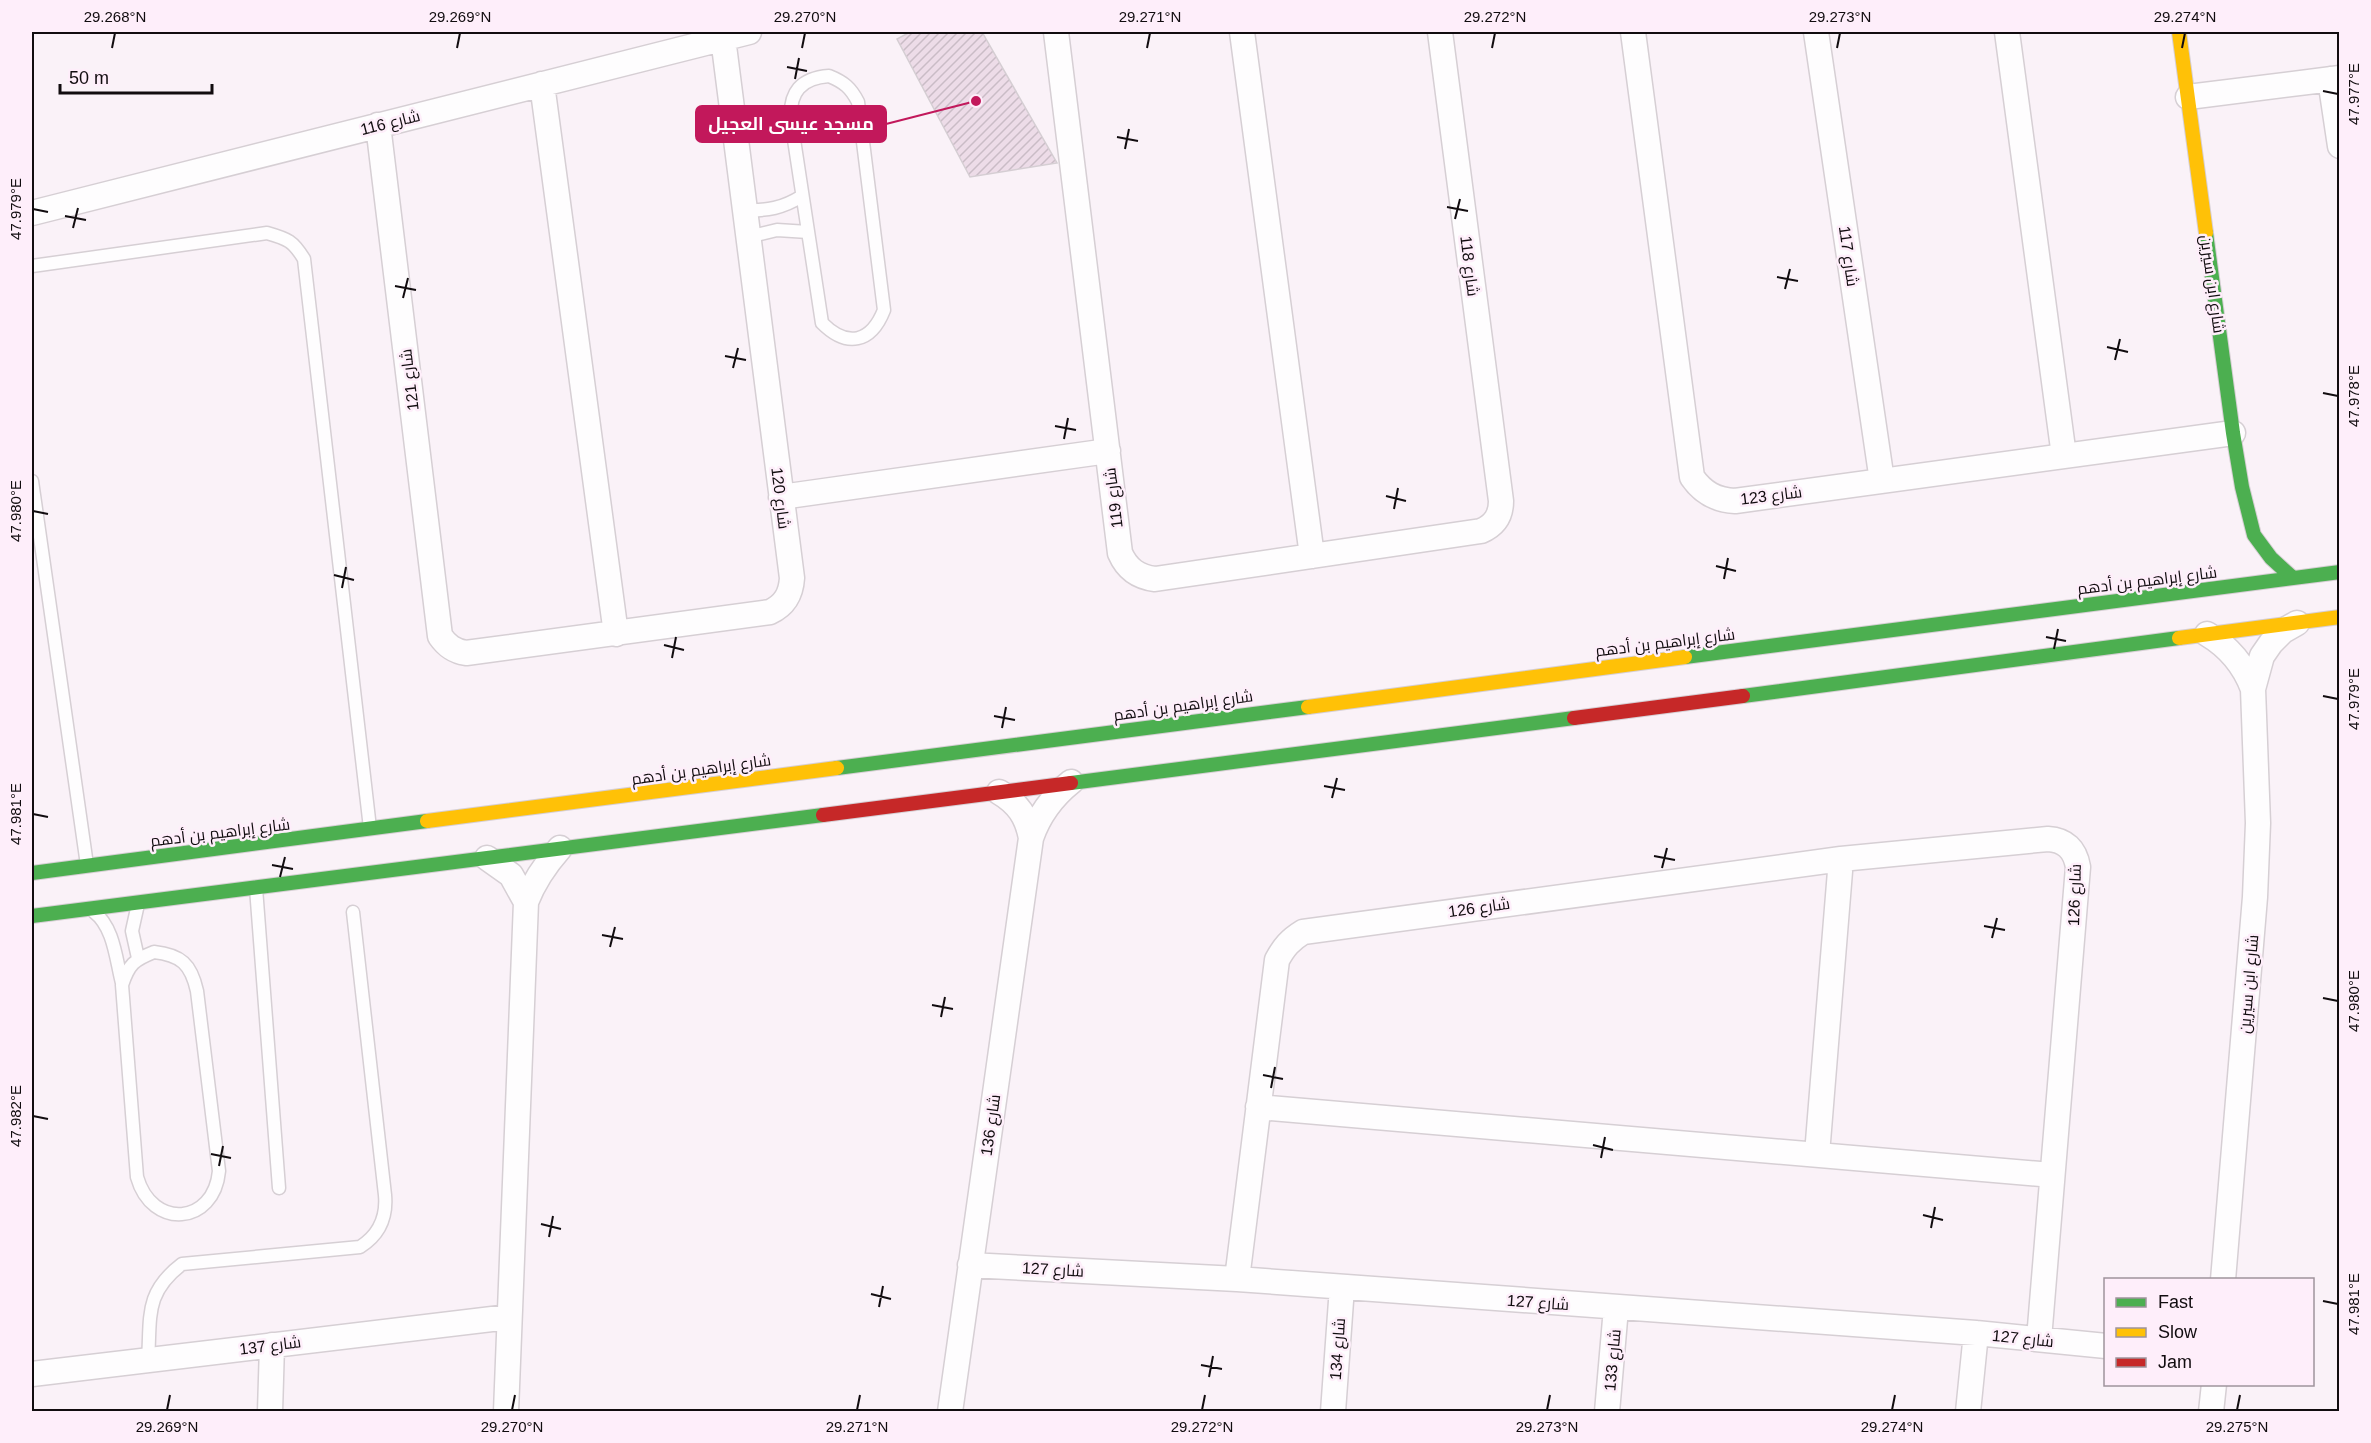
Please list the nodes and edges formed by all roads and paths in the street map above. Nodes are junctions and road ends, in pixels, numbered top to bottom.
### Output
1 (750, 32) edge
2 (1056, 32) edge
3 (1242, 32) edge
4 (1440, 32) edge
5 (1633, 32) edge
6 (1816, 32) edge
7 (2007, 32) edge
8 (2179, 32) edge
9 (723, 38) junction
10 (2335, 78) edge
11 (542, 84) junction
12 (2188, 97) junction
13 (378, 125) junction
14 (2340, 146) edge
15 (802, 196) junction
16 (745, 210) junction
17 (32, 213) edge
18 (808, 232) junction
19 (748, 237) junction
20 (32, 266) edge
21 (2233, 433) junction
22 (1108, 451) junction
23 (2064, 456) junction
24 (32, 481) edge
25 (1882, 481) junction
26 (781, 497) junction
27 (1501, 501) joint
28 (1312, 556) junction
29 (2340, 572) edge
30 (2229, 574) dead end
31 (2293, 578) junction
32 (2216, 588) junction
33 (2340, 617) edge
34 (2297, 623) junction
35 (616, 634) junction
36 (2207, 634) junction
37 (440, 636) joint
38 (1676, 657) junction
39 (1607, 666) junction
40 (1623, 677) dead end
41 (1667, 677) dead end
42 (2253, 689) junction
43 (1671, 693) dead end
44 (1627, 697) dead end
45 (1683, 704) junction
46 (1615, 713) junction
47 (1071, 782) junction
48 (999, 792) junction
49 (371, 829) junction
50 (1031, 838) junction
51 (560, 848) junction
52 (487, 858) junction
53 (1841, 859) junction
54 (87, 866) junction
55 (32, 873) edge
56 (256, 886) junction
57 (525, 902) junction
58 (138, 903) junction
59 (91, 909) junction
60 (353, 912) dead end
61 (32, 916) edge
62 (138, 958) junction
63 (122, 984) junction
64 (1258, 1107) junction
65 (1817, 1154) junction
66 (2052, 1174) junction
67 (279, 1188) dead end
68 (970, 1265) junction
69 (2223, 1278) edge
70 (1236, 1279) junction
71 (1342, 1287) junction
72 (1616, 1308) junction
73 (510, 1317) junction
74 (1976, 1333) junction
75 (2039, 1339) junction
76 (272, 1345) junction
77 (2104, 1346) edge
78 (148, 1360) junction
79 (32, 1374) edge
80 (2214, 1386) edge
81 (270, 1412) edge
82 (506, 1412) edge
83 (950, 1412) edge
84 (1333, 1412) edge
85 (1607, 1412) edge
86 (1968, 1412) edge
87 (2211, 1412) edge

1 - 9 street, شارع 116
2 - 22 street, شارع 119
3 - 28 street
4 - 27 street, شارع 118
5 - 25 street, شارع 123
6 - 25 street, شارع 117
7 - 23 street
8 - 12 street, شارع ابن سيرين
9 - 11 street, شارع 116
9 - 16 street, شارع 120
10 - 12 street
10 - 14 street
11 - 13 street, شارع 116
11 - 35 street
12 - 21 street, شارع ابن سيرين
13 - 17 street, شارع 116
13 - 37 street, شارع 121
15 - 16 lane
15 - 18 lane
15 - 18 lane
16 - 19 street, شارع 120
18 - 19 lane
19 - 26 street, شارع 120
20 - 49 lane
21 - 23 street, شارع 123
21 - 31 street, شارع ابن سيرين
22 - 26 street
22 - 28 street, شارع 119
23 - 25 street, شارع 123
24 - 54 lane
26 - 35 street, شارع 120
27 - 28 street, شارع 119
29 - 31 street, شارع إبراهيم بن أدهم
30 - 32 street
31 - 32 street, شارع إبراهيم بن أدهم
32 - 38 street, شارع إبراهيم بن أدهم
33 - 34 street
34 - 36 street
34 - 42 street, شارع ابن سيرين
35 - 37 street, شارع 120
36 - 42 street, شارع ابن سيرين
36 - 45 street
38 - 39 street, شارع إبراهيم بن أدهم
38 - 41 street
39 - 40 street
39 - 49 street, شارع إبراهيم بن أدهم
42 - 69 street, شارع ابن سيرين
43 - 45 street
44 - 46 street
45 - 46 street
46 - 47 street
47 - 48 street
47 - 50 street, شارع 136
48 - 50 street, شارع 136
48 - 51 street
49 - 54 street, شارع إبراهيم بن أدهم
50 - 68 street, شارع 136
51 - 52 street
51 - 57 street
52 - 56 street
52 - 57 street
53 - 64 street, شارع 126
53 - 65 street
53 - 66 street, شارع 126
54 - 55 street, شارع إبراهيم بن أدهم
56 - 58 street
56 - 67 lane
57 - 73 street
58 - 59 street
58 - 62 lane
59 - 61 street
59 - 63 lane
60 - 78 lane
62 - 63 lane
62 - 63 lane
64 - 65 street
64 - 70 street, شارع 126
65 - 66 street
66 - 75 street, شارع 126
68 - 70 street, شارع 127
68 - 83 street, شارع 136
70 - 71 street, شارع 127
71 - 72 street, شارع 127
71 - 84 street, شارع 134
72 - 74 street, شارع 127
72 - 85 street, شارع 133
73 - 76 street, شارع 137
73 - 82 street
74 - 75 street, شارع 127
74 - 86 street
75 - 77 street, شارع 127
76 - 78 street, شارع 137
76 - 81 street
78 - 79 street, شارع 137
80 - 87 street

